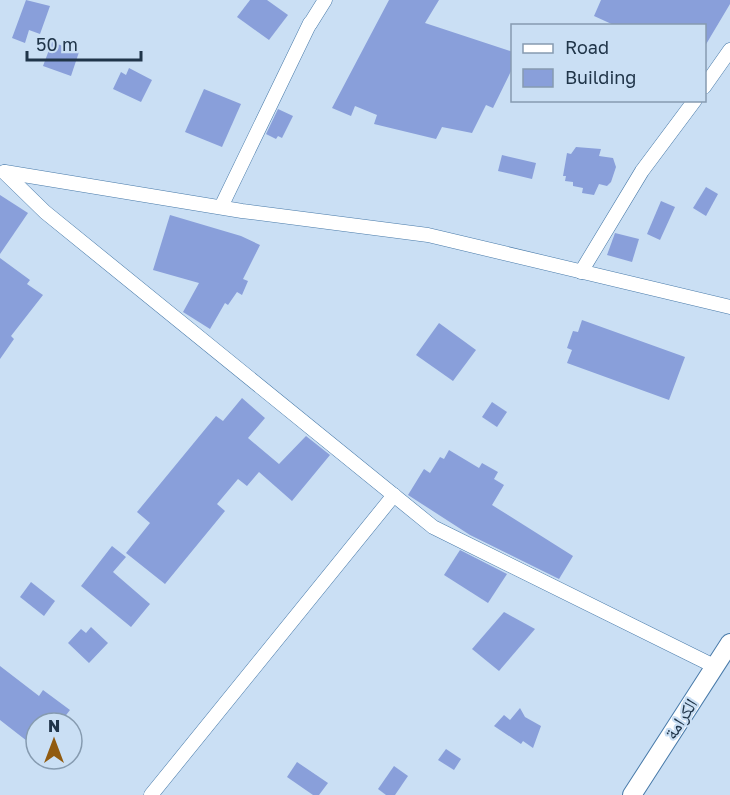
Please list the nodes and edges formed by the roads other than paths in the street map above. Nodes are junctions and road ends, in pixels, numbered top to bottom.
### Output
1 (325, 0) edge
2 (730, 50) edge
3 (706, 86) edge
4 (694, 102) edge
5 (2, 172) edge
6 (221, 207) junction
7 (581, 272) junction
8 (730, 307) edge
9 (394, 495) junction
10 (730, 643) edge
11 (714, 666) junction
12 (151, 795) edge
13 (632, 795) edge

1 - 6 street
2 - 3 street
4 - 7 street
5 - 6 street
5 - 9 street
6 - 7 street
7 - 8 street
9 - 11 street
9 - 12 street
10 - 11 main road, الكرامة
11 - 13 main road, الكرامة

